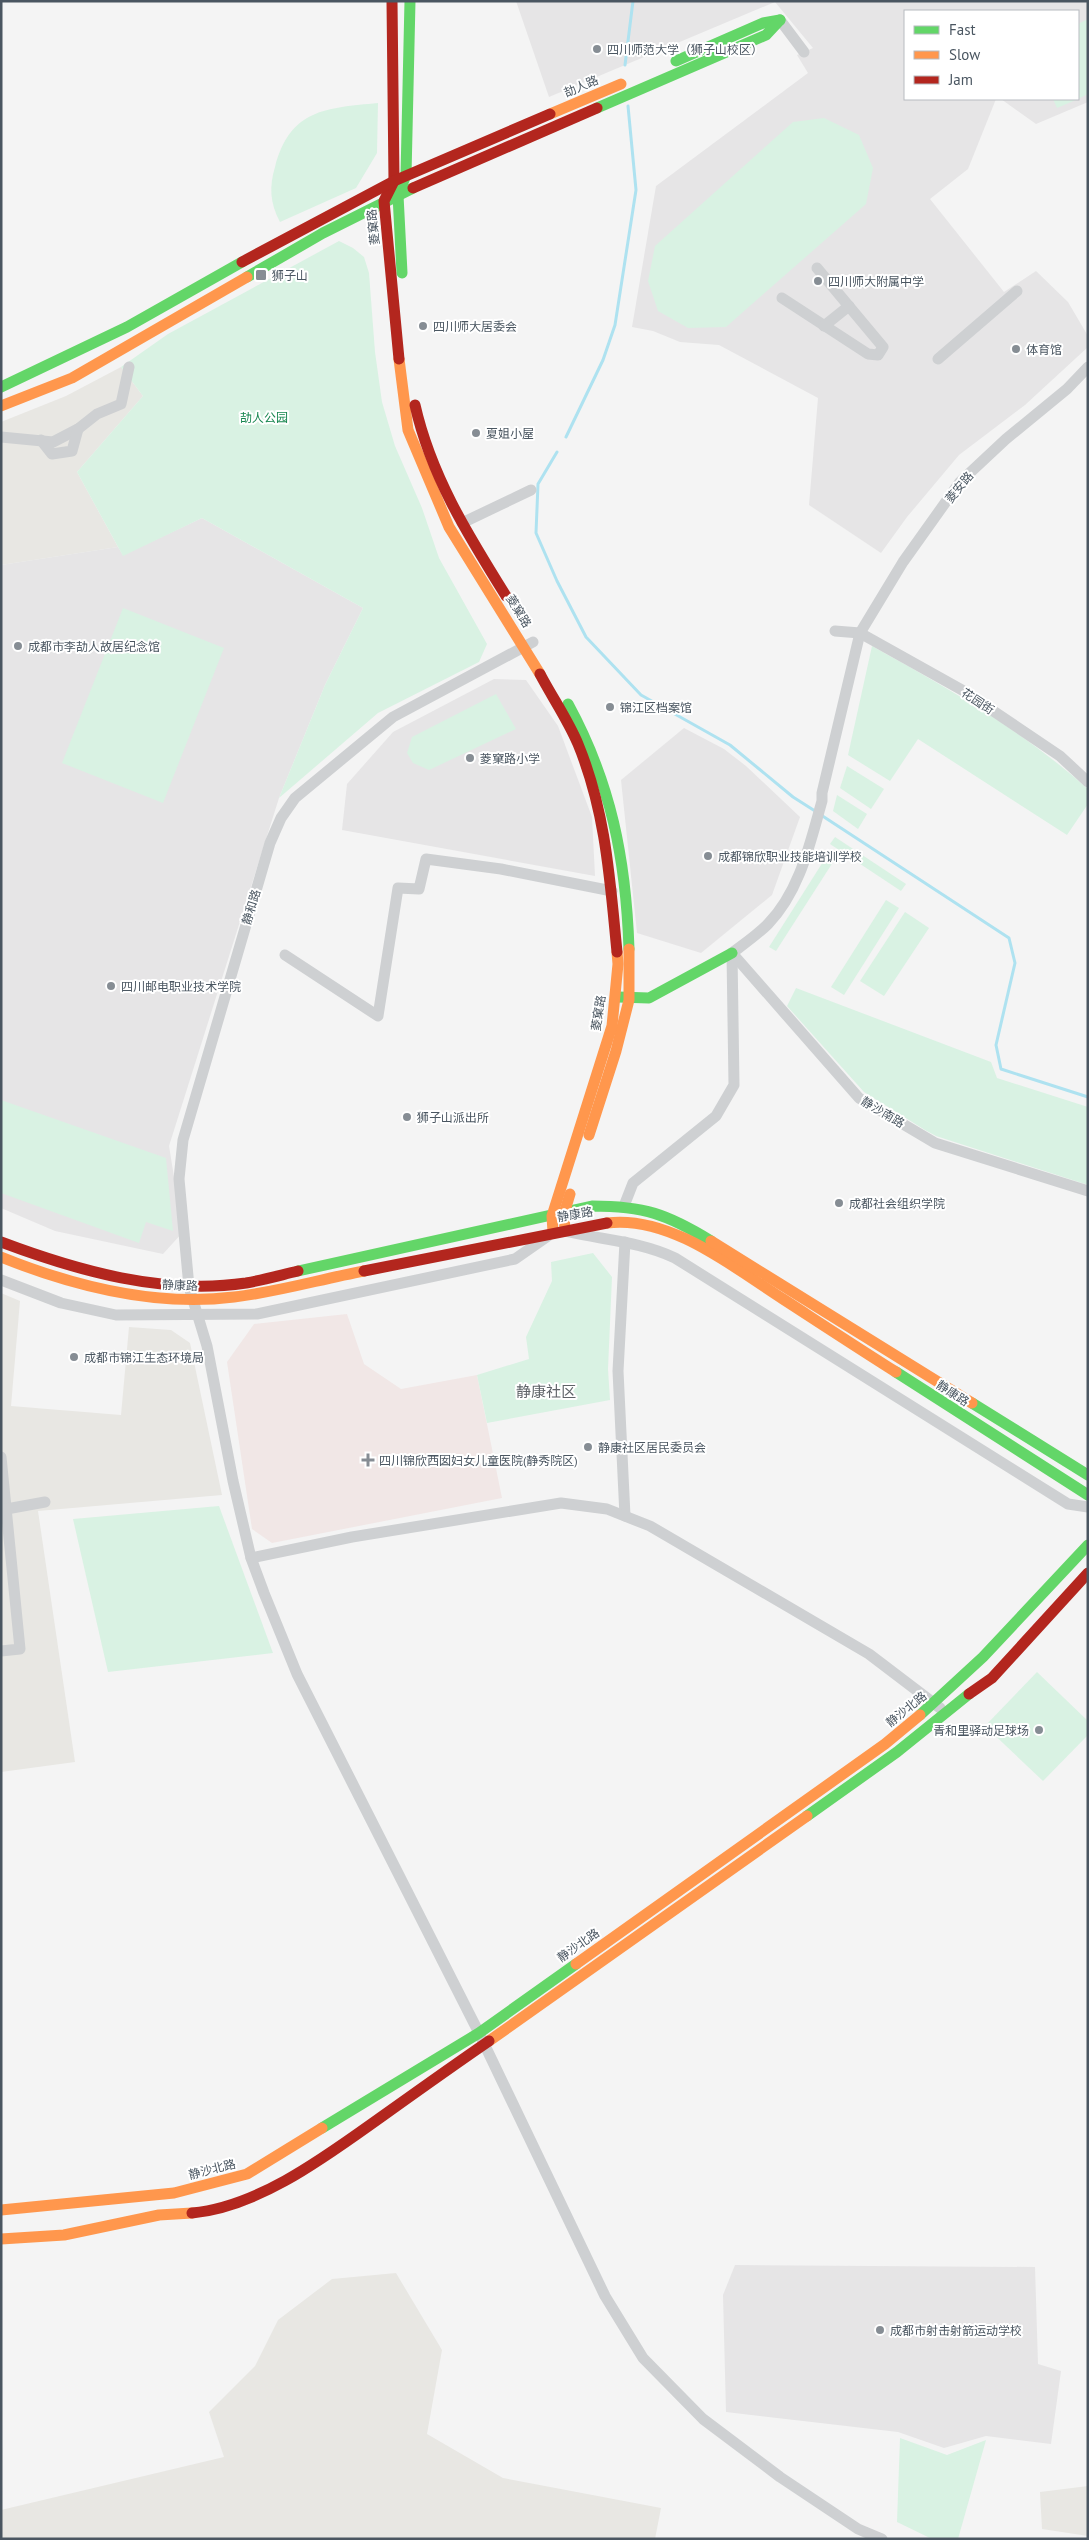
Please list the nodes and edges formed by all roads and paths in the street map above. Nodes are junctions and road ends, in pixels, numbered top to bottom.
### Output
1 (392, 1) edge
2 (410, 1) edge
3 (780, 20) junction
4 (804, 52) dead end
5 (663, 66) dead end
6 (636, 78) dead end
7 (406, 175) junction
8 (394, 181) junction
9 (398, 195) junction
10 (384, 201) junction
11 (817, 268) dead end
12 (1016, 291) dead end
13 (782, 298) dead end
14 (849, 306) junction
15 (824, 326) junction
16 (938, 359) dead end
17 (129, 366) dead end
18 (1088, 367) edge
19 (1, 387) edge
20 (1, 406) edge
21 (78, 429) junction
22 (1, 437) edge
23 (41, 440) junction
24 (531, 490) dead end
25 (462, 523) junction
26 (835, 631) dead end
27 (860, 633) junction
28 (529, 644) junction
29 (1088, 782) edge
30 (612, 891) junction
31 (732, 953) junction
32 (285, 956) dead end
33 (614, 997) junction
34 (629, 998) junction
35 (1088, 1191) edge
36 (624, 1206) junction
37 (564, 1214) junction
38 (552, 1216) junction
39 (557, 1232) junction
40 (1, 1242) edge
41 (625, 1242) junction
42 (1, 1257) edge
43 (1, 1280) edge
44 (189, 1287) junction
45 (193, 1300) junction
46 (198, 1315) junction
47 (1, 1457) edge
48 (1088, 1475) edge
49 (1088, 1495) edge
50 (45, 1502) dead end
51 (1088, 1507) edge
52 (4, 1509) edge
53 (625, 1516) junction
54 (1088, 1544) edge
55 (252, 1558) junction
56 (1088, 1574) edge
57 (1, 1651) edge
58 (934, 1704) junction
59 (945, 1712) junction
60 (479, 2033) junction
61 (483, 2045) junction
62 (1, 2210) edge
63 (1, 2239) edge
64 (882, 2539) edge

1 - 8 street, 菱窠路
2 - 7 street, 菱窠路
3 - 4 street
3 - 5 street
3 - 9 street
6 - 7 street, 劼人路
7 - 8 street, 劼人路
7 - 9 street, 菱窠路
8 - 10 street, 菱窠路
8 - 19 street, 劼人路
9 - 10 street
9 - 25 street, 菱窠路
10 - 20 street
10 - 28 street, 菱窠路
11 - 14 street
12 - 16 street
13 - 15 street
14 - 15 street
14 - 15 street
17 - 21 street
18 - 27 street, 菱安路
21 - 23 street
21 - 23 street
22 - 23 street
24 - 25 street
25 - 28 street, 菱窠路
26 - 27 street
27 - 29 street, 花园街
27 - 31 street, 菱安路
28 - 30 street, 菱窠路
28 - 34 street, 菱窠路
28 - 44 street, 静和路
30 - 32 street
30 - 33 street, 菱窠路
31 - 34 street
31 - 35 street, 静沙南路
31 - 36 street
33 - 34 street
33 - 38 street, 菱窠路
34 - 37 street, 菱窠路
36 - 37 street, 静康路
36 - 48 street, 静康路
37 - 38 street, 静康路
37 - 39 street, 菱窠路
38 - 39 street, 菱窠路
38 - 44 street, 静康路
39 - 41 street
39 - 45 street, 静康路
39 - 46 street
39 - 49 street, 静康路
40 - 44 street, 静康路
41 - 51 street
41 - 53 street
42 - 45 street, 静康路
43 - 46 street
44 - 45 street, 静和路
45 - 46 street, 静和路
46 - 55 street, 静和路
47 - 52 street
50 - 52 street
52 - 57 street
53 - 55 street
53 - 58 street
54 - 58 street, 静沙北路
55 - 60 street, 静和路
56 - 59 street
58 - 59 street
58 - 60 street, 静沙北路
59 - 61 street
60 - 61 street, 静和路
60 - 62 street, 静沙北路
61 - 63 street
61 - 64 street, 静和路

